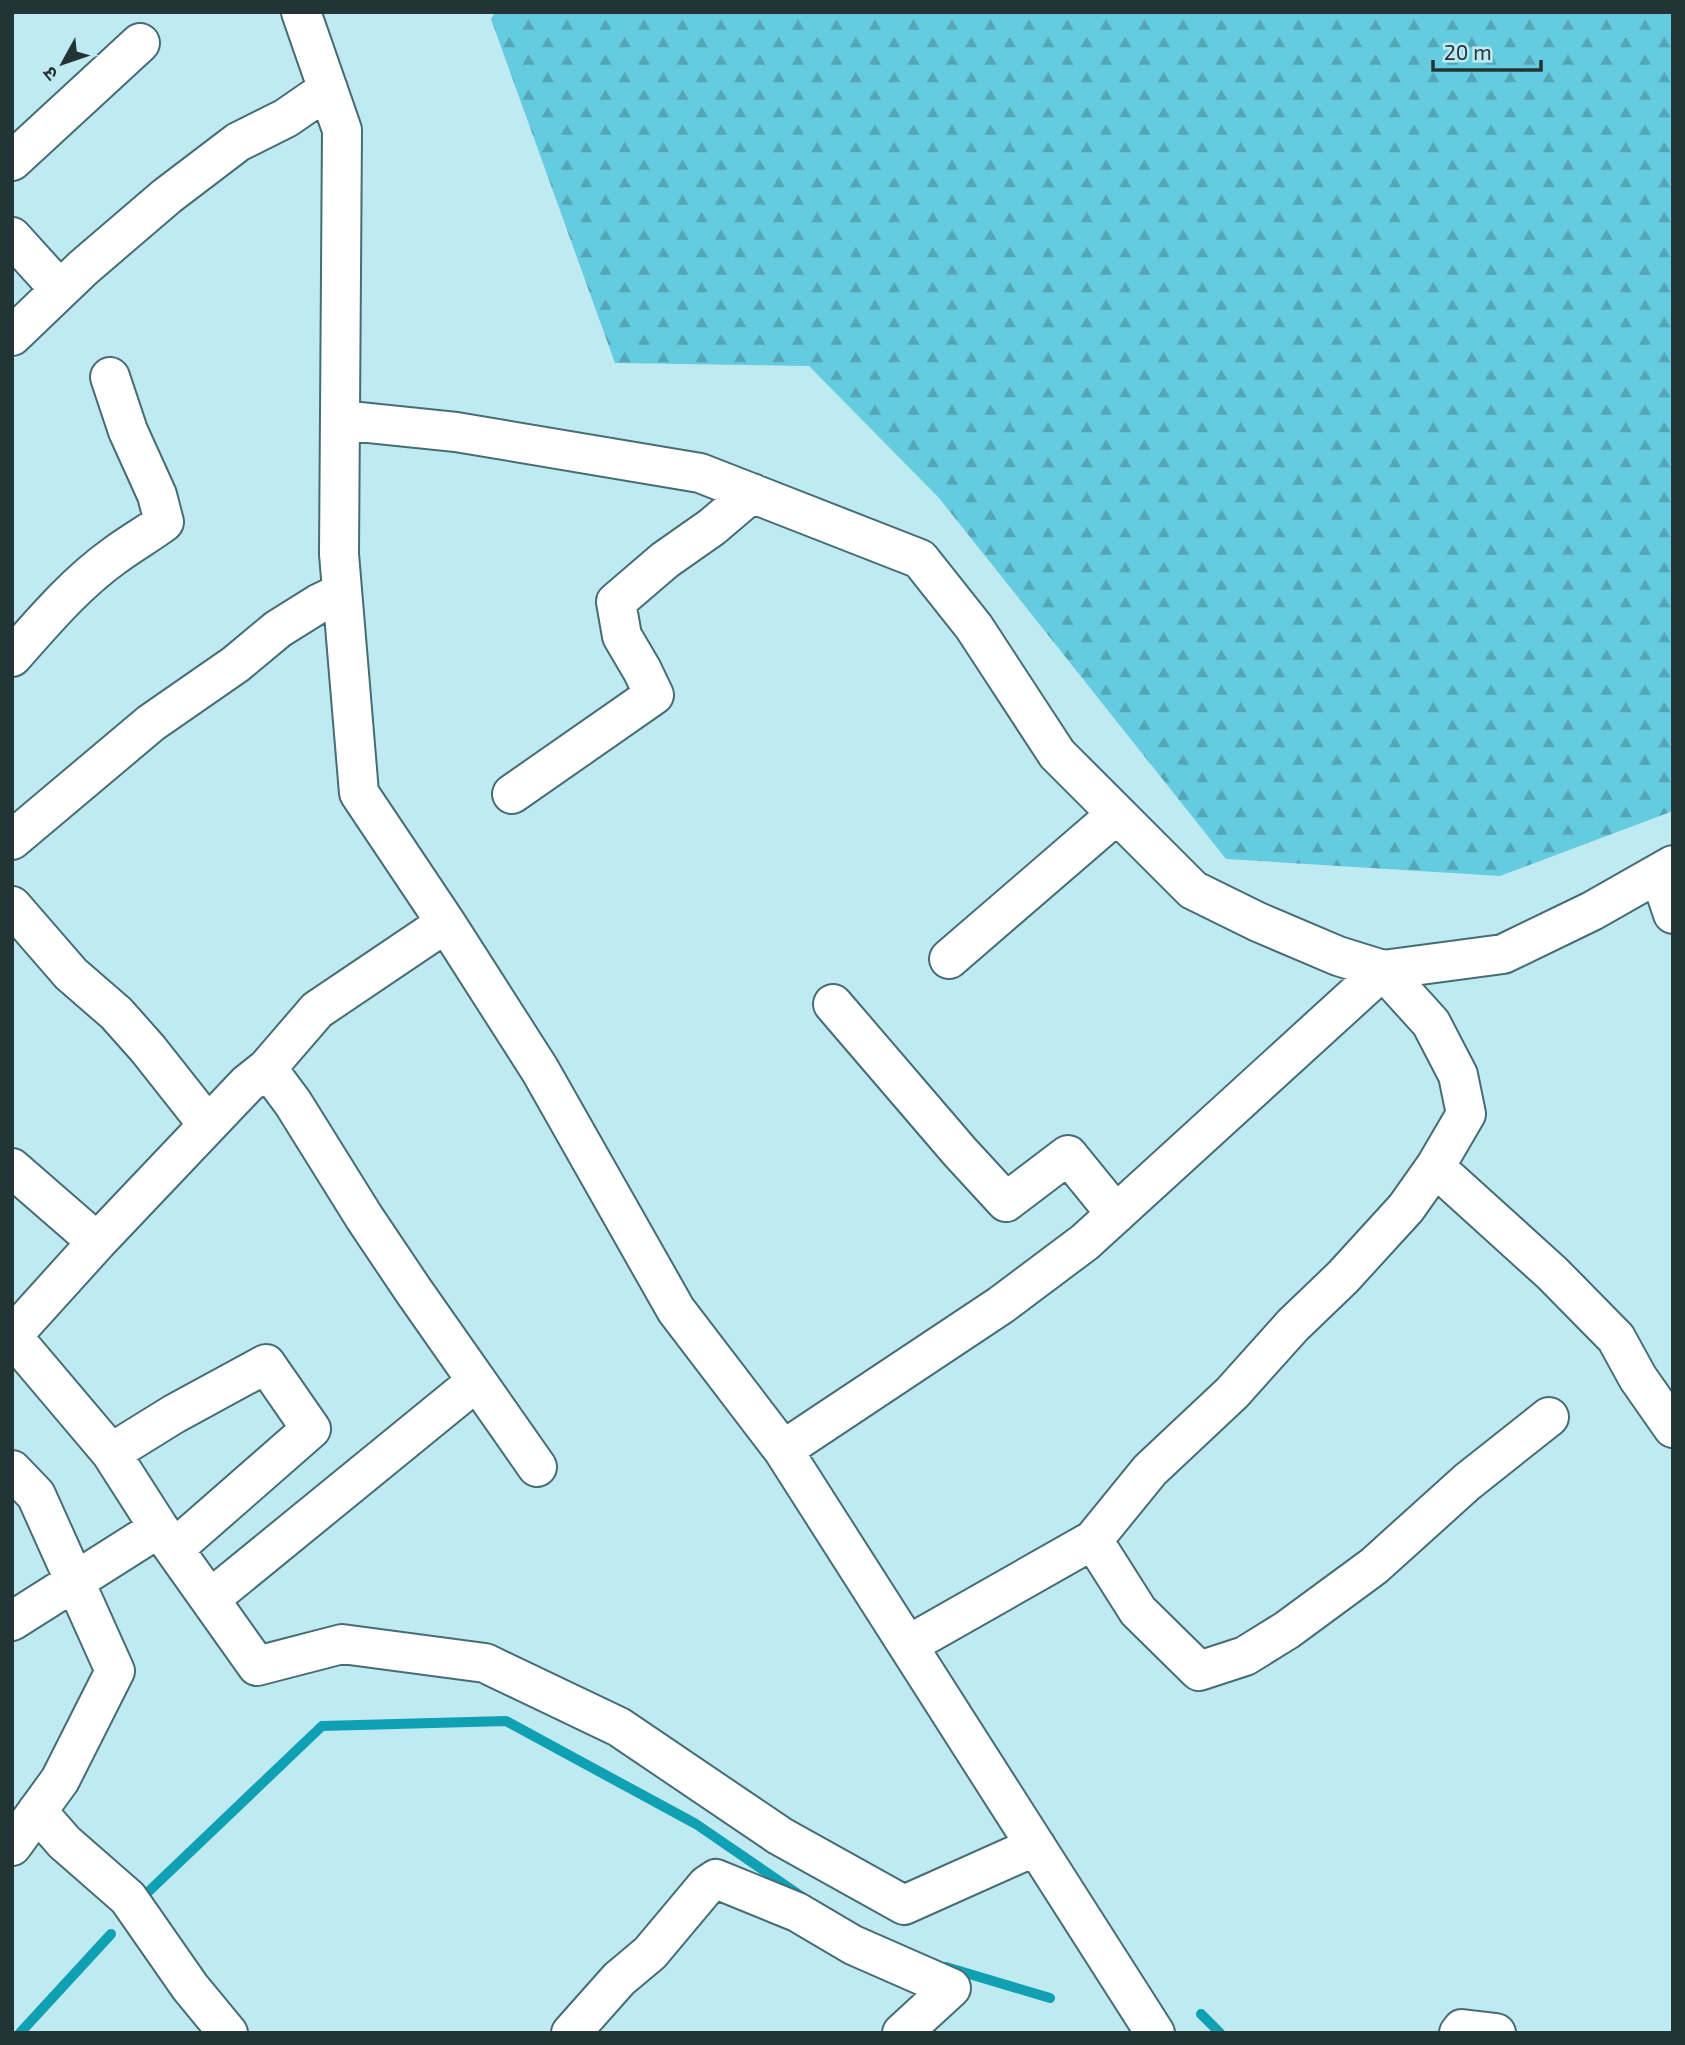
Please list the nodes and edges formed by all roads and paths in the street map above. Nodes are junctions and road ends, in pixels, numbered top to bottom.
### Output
1 (301, 12) edge
2 (140, 43) dead end
3 (328, 89) junction
4 (12, 161) edge
5 (12, 237) edge
6 (60, 290) junction
7 (12, 336) edge
8 (110, 377) dead end
9 (340, 420) junction
10 (752, 493) junction
11 (341, 593) junction
12 (12, 657) edge
13 (512, 794) dead end
14 (1117, 814) junction
15 (12, 840) edge
16 (1666, 869) edge
17 (12, 906) edge
18 (1673, 914) edge
19 (446, 923) junction
20 (949, 959) dead end
21 (1383, 970) junction
22 (833, 1004) dead end
23 (267, 1068) junction
24 (208, 1125) junction
25 (1434, 1167) junction
26 (12, 1168) edge
27 (1116, 1214) junction
28 (97, 1242) junction
29 (12, 1336) edge
30 (477, 1381) junction
31 (1549, 1417) dead end
32 (1673, 1428) edge
33 (783, 1450) junction
34 (111, 1453) junction
35 (537, 1467) dead end
36 (12, 1470) edge
37 (166, 1538) junction
38 (1093, 1540) junction
39 (75, 1582) junction
40 (210, 1599) junction
41 (12, 1621) edge
42 (908, 1645) junction
43 (37, 1811) junction
44 (12, 1846) edge
45 (1036, 1846) junction
46 (228, 2033) edge
47 (571, 2033) edge
48 (902, 2033) edge
49 (1155, 2033) edge
50 (1459, 2033) edge
51 (1496, 2033) edge

1 - 3 street
2 - 4 street
3 - 6 street
3 - 9 street
5 - 6 street
6 - 7 street
8 - 12 street
9 - 10 street
9 - 11 street
10 - 13 street
10 - 14 street
11 - 15 street
11 - 19 street
14 - 20 street
14 - 21 street
16 - 18 street
16 - 21 street
17 - 24 street
19 - 23 street
19 - 33 street
21 - 25 street
21 - 27 street
22 - 27 street
23 - 24 street
23 - 30 street
24 - 28 street
25 - 32 street
25 - 38 street
26 - 28 street
27 - 33 street
28 - 29 street
29 - 34 street
30 - 35 street
30 - 40 street
31 - 38 street
33 - 42 street
34 - 37 street
34 - 37 street
36 - 39 street
37 - 39 street
37 - 40 street
38 - 42 street
39 - 41 street
39 - 43 street
40 - 45 street
42 - 45 street
43 - 44 street
43 - 46 street
45 - 49 street
47 - 48 street
50 - 51 street

